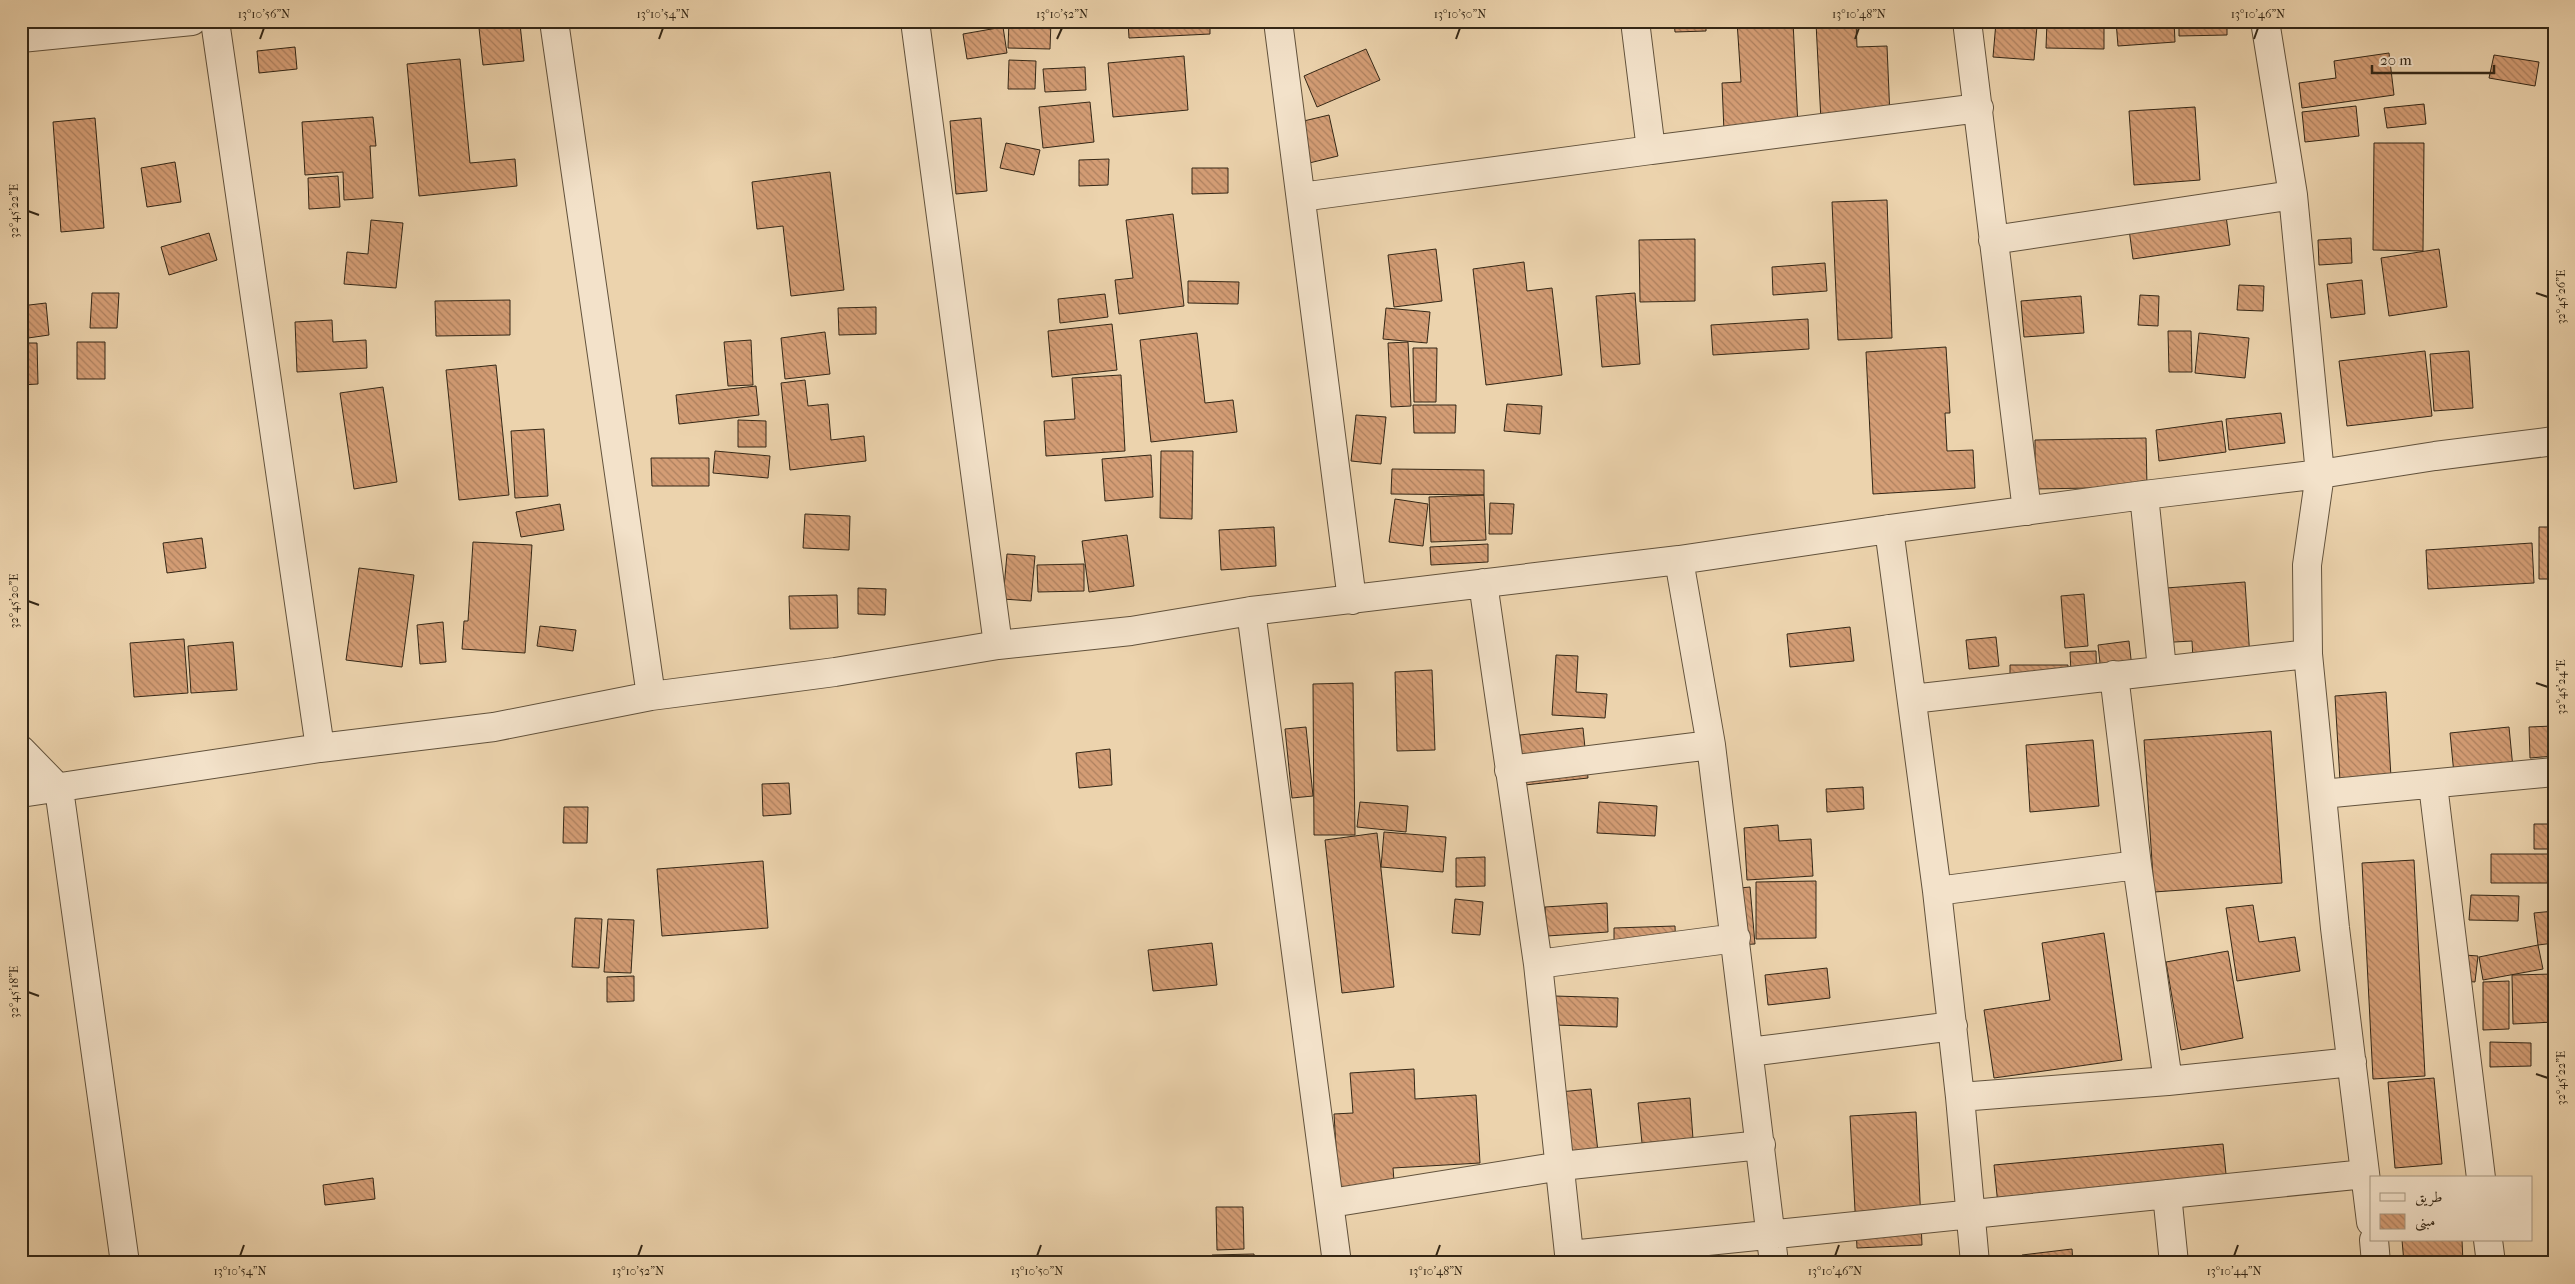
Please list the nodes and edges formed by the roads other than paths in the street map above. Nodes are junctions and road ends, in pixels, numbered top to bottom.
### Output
1 (192, 21) edge
2 (215, 21) edge
3 (554, 21) edge
4 (915, 21) edge
5 (1278, 21) edge
6 (1635, 21) edge
7 (1967, 21) edge
8 (2265, 21) edge
9 (21, 38) edge
10 (1979, 108) junction
11 (1650, 150) junction
12 (2292, 195) junction
13 (1301, 197) junction
14 (1993, 240) junction
15 (2554, 441) edge
16 (2320, 474) junction
17 (2144, 495) junction
18 (2027, 511) junction
19 (1889, 529) junction
20 (1679, 560) junction
21 (1483, 583) junction
22 (1352, 600) junction
23 (1251, 611) junction
24 (998, 645) junction
25 (2308, 654) junction
26 (2162, 669) junction
27 (2114, 675) junction
28 (651, 696) junction
29 (1912, 699) junction
30 (1711, 745) junction
31 (320, 748) junction
32 (21, 750) edge
33 (1509, 770) junction
34 (2554, 772) edge
35 (2433, 785) junction
36 (58, 789) junction
37 (21, 793) edge
38 (2322, 794) junction
39 (2137, 865) junction
40 (1937, 891) junction
41 (1736, 938) junction
42 (1538, 964) junction
43 (1952, 1026) junction
44 (1749, 1052) junction
45 (2352, 1062) junction
46 (2168, 1081) junction
47 (1960, 1097) junction
48 (1761, 1145) junction
49 (1561, 1166) junction
50 (2365, 1174) junction
51 (2481, 1176) edge
52 (2167, 1194) junction
53 (1331, 1203) junction
54 (2370, 1214) edge
55 (1969, 1215) junction
56 (1772, 1236) junction
57 (2374, 1242) edge
58 (2488, 1242) edge
59 (1570, 1259) edge
60 (125, 1263) edge
61 (1337, 1263) edge
62 (1774, 1263) edge
63 (1975, 1263) edge
64 (2174, 1263) edge
65 (2376, 1263) edge
66 (2491, 1263) edge

1 - 9 street
2 - 31 street
3 - 28 street
4 - 24 street
5 - 13 street
6 - 11 street
7 - 10 street
8 - 12 street
10 - 11 street
10 - 14 street
11 - 13 street
12 - 14 street
12 - 16 street
13 - 22 street
14 - 18 street
15 - 16 street
16 - 17 street
16 - 25 street
17 - 18 street
17 - 26 street
18 - 19 street
19 - 20 street
19 - 29 street
20 - 21 street
20 - 30 street
21 - 22 street
21 - 33 street
22 - 23 street
23 - 24 street
23 - 53 street
24 - 28 street
25 - 26 street
25 - 38 street
26 - 27 street
27 - 29 street
27 - 39 street
28 - 31 street
29 - 40 street
30 - 33 street
30 - 41 street
31 - 36 street
32 - 36 street
33 - 42 street
34 - 35 street
35 - 38 street
35 - 51 street
36 - 37 street
36 - 60 street
38 - 45 street
39 - 40 street
39 - 46 street
40 - 43 street
41 - 42 street
41 - 44 street
42 - 49 street
43 - 44 street
43 - 47 street
44 - 48 street
45 - 46 street
45 - 50 street
46 - 47 street
47 - 55 street
48 - 49 street
48 - 56 street
49 - 53 street
49 - 59 street
50 - 52 street
50 - 54 street
52 - 55 street
52 - 64 street
53 - 61 street
55 - 56 street
55 - 63 street
56 - 59 street
56 - 62 street
57 - 65 street
58 - 66 street

